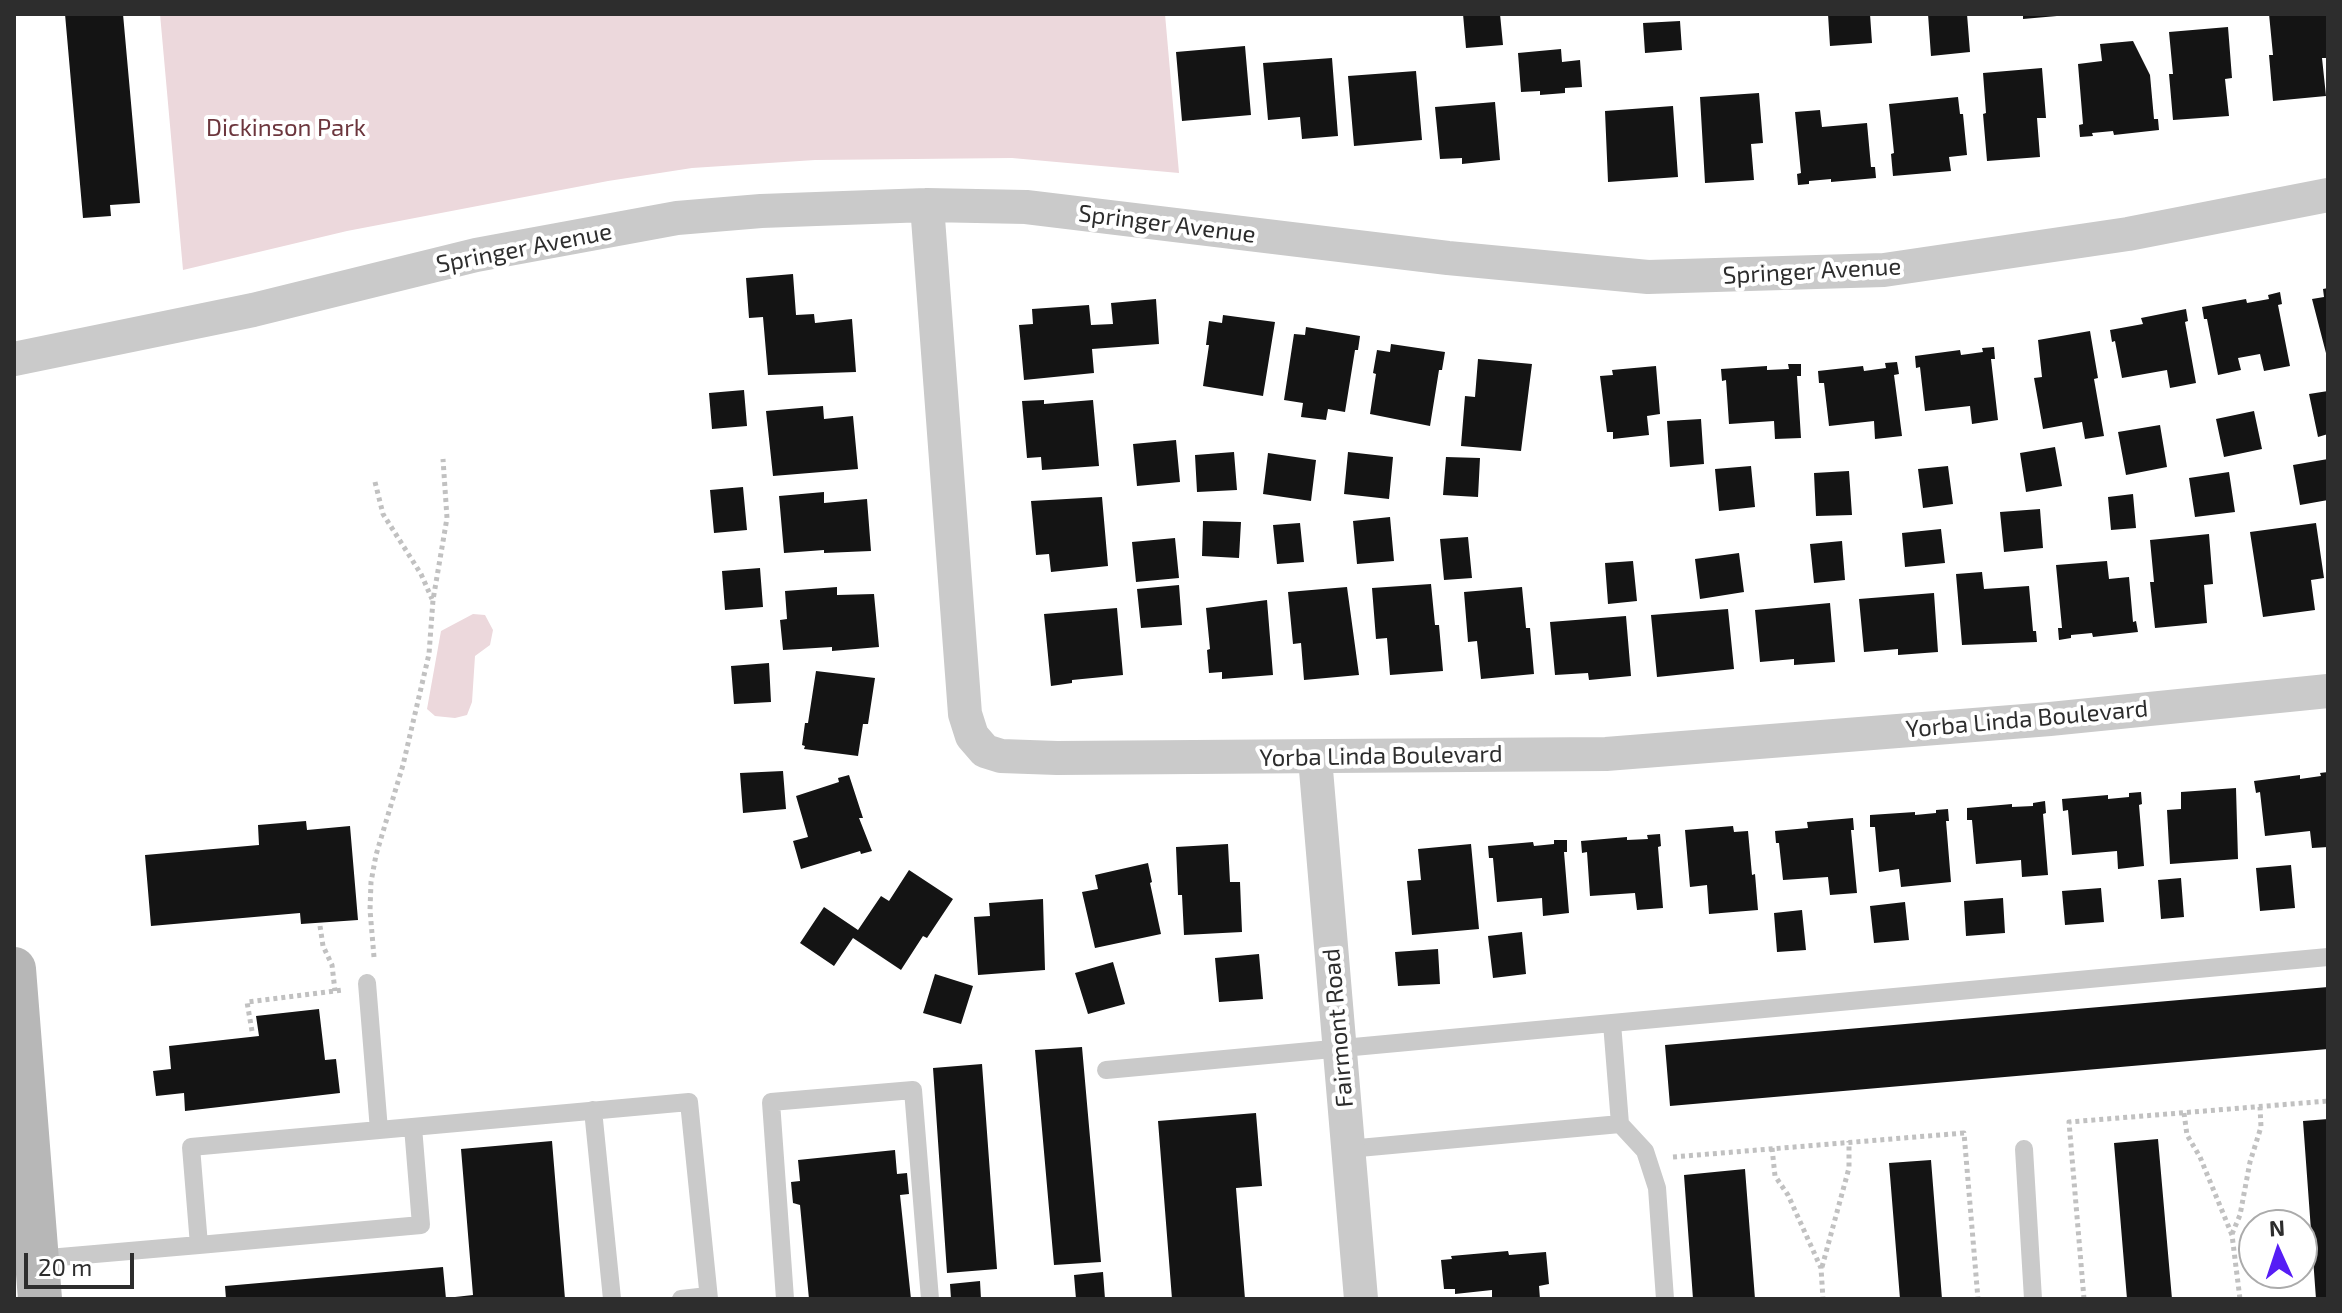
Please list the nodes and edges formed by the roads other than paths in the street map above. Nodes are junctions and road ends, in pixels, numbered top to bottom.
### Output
1 (2328, 195) edge
2 (927, 205) junction
3 (14, 359) edge
4 (2328, 691) edge
5 (1315, 758) junction
6 (2328, 957) edge
7 (14, 969) edge
8 (367, 985) road end
9 (1612, 1023) junction
10 (1339, 1047) junction
11 (1106, 1070) dead end
12 (593, 1110) junction
13 (1620, 1124) junction
14 (413, 1127) junction
15 (379, 1130) junction
16 (1348, 1149) junction
17 (2024, 1149) dead end
18 (21, 1157) edge
19 (199, 1245) junction
20 (39, 1279) edge
21 (708, 1298) edge
22 (612, 1299) edge
23 (681, 1299) edge
24 (785, 1299) edge
25 (930, 1299) edge
26 (1361, 1299) edge
27 (1665, 1299) edge
28 (2033, 1299) edge

1 - 2 street, Springer Avenue
2 - 3 street, Springer Avenue
2 - 5 street, Yorba Linda Boulevard
4 - 5 street, Yorba Linda Boulevard
5 - 10 street, Fairmont Road
6 - 9 lane
7 - 18 street
8 - 15 lane
9 - 10 lane
9 - 13 lane
10 - 11 lane
10 - 16 street, Fairmont Road
12 - 14 lane
12 - 21 lane
12 - 22 lane
13 - 16 lane
13 - 27 lane
14 - 15 lane
14 - 19 lane
15 - 19 lane
16 - 26 street, Fairmont Road
17 - 28 lane
18 - 20 street
19 - 20 lane
21 - 23 lane
24 - 25 lane

